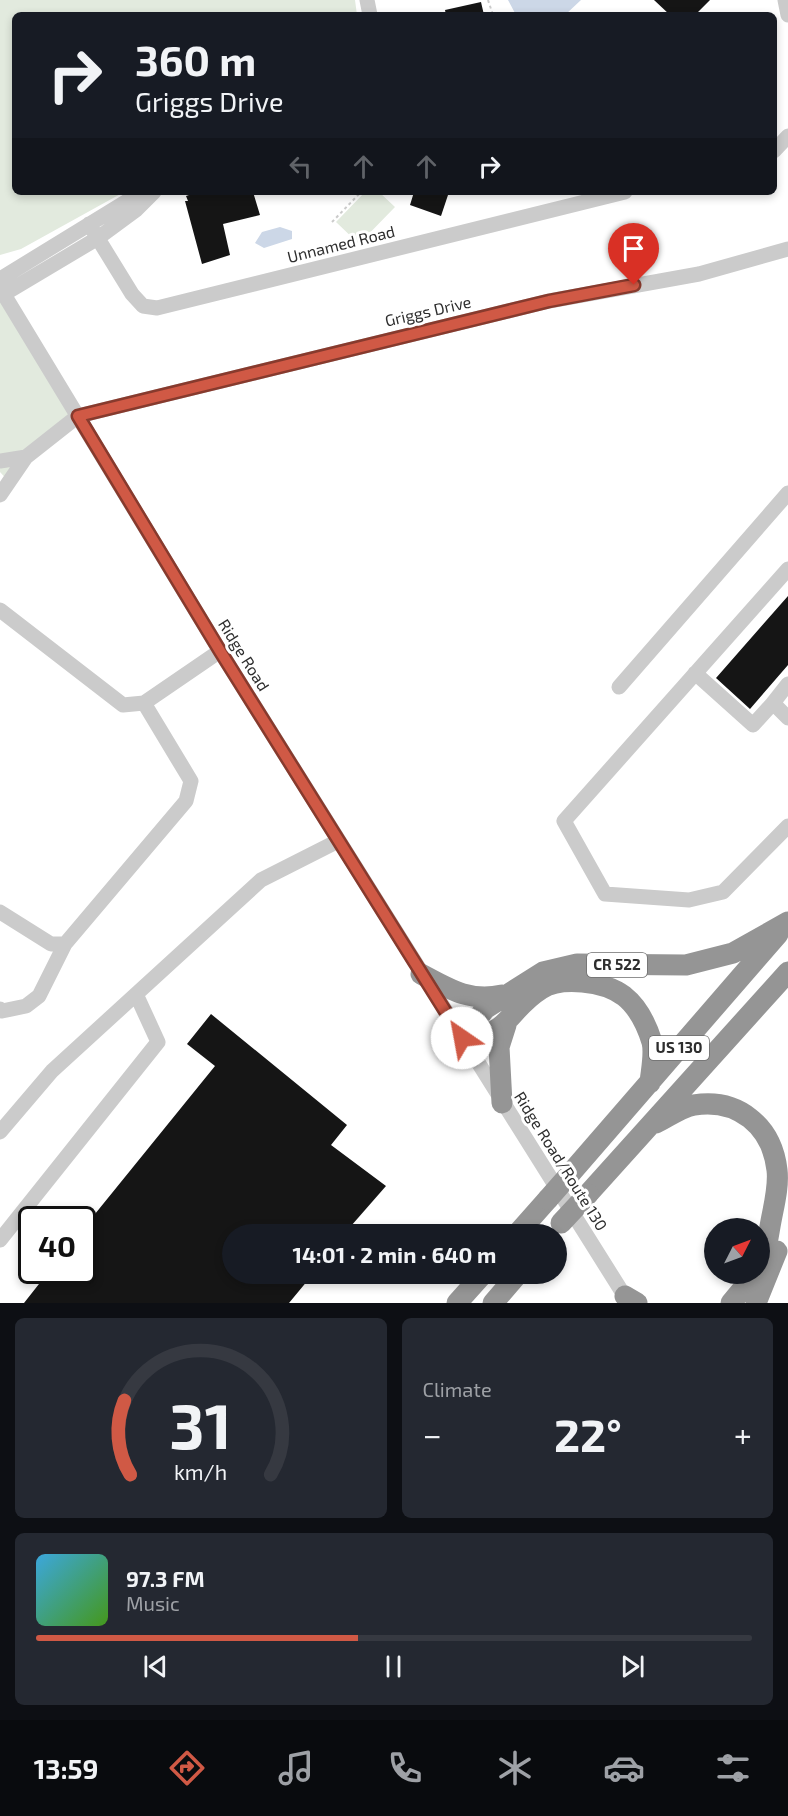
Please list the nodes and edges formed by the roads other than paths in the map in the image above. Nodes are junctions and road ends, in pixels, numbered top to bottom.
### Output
1 (784, 0) edge
2 (788, 15) edge
3 (788, 136) edge
4 (777, 148) edge
5 (148, 195) edge
6 (151, 195) edge
7 (614, 195) edge
8 (89, 224) junction
9 (99, 238) junction
10 (788, 249) edge
11 (1, 287) edge
12 (78, 416) junction
13 (26, 457) junction
14 (0, 461) edge
15 (2, 489) edge
16 (788, 493) edge
17 (788, 569) edge
18 (0, 610) edge
19 (220, 651) junction
20 (695, 673) junction
21 (788, 684) edge
22 (619, 687) dead end
23 (144, 703) junction
24 (772, 703) junction
25 (788, 718) edge
26 (788, 826) edge
27 (338, 841) junction
28 (0, 912) edge
29 (788, 922) edge
30 (65, 944) junction
31 (788, 972) edge
32 (421, 974) junction
33 (136, 994) junction
34 (505, 994) junction
35 (0, 1009) edge
36 (506, 1025) junction
37 (462, 1038) junction
38 (650, 1083) junction
39 (502, 1103) junction
40 (645, 1129) junction
41 (0, 1132) edge
42 (788, 1190) edge
43 (526, 1224) edge
44 (561, 1224) edge
45 (770, 1229) edge
46 (0, 1240) edge
47 (474, 1284) edge
48 (509, 1284) edge
49 (746, 1284) edge
50 (631, 1301) edge
51 (457, 1303) edge
52 (493, 1303) edge
53 (731, 1303) edge
54 (756, 1303) edge

1 - 2 street
3 - 4 street
5 - 8 street
6 - 9 street
7 - 9 street, Unnamed Road
8 - 9 street, Unnamed Road
8 - 11 street
9 - 11 street
10 - 12 street, Griggs Drive
11 - 12 street, Ridge Road
12 - 13 street
12 - 19 street, Ridge Road
13 - 14 street
13 - 15 street
16 - 22 street
17 - 20 street
18 - 23 street
19 - 23 street
19 - 27 street, Ridge Road
20 - 24 street
20 - 26 street
21 - 24 street
23 - 30 street
24 - 25 street
27 - 32 street, Ridge Road
27 - 33 street
28 - 30 street
29 - 34 highway, CR 522
29 - 38 highway, US 130
30 - 35 street
31 - 40 highway, US 130
32 - 34 highway
32 - 37 street, Ridge Road
33 - 41 street
33 - 46 street
34 - 37 highway, CR 522
36 - 37 highway
36 - 38 highway
36 - 39 highway
37 - 39 street, Ridge Road/Route 130
38 - 43 highway, US 130, bridge
39 - 50 street, Ridge Road/Route 130
40 - 44 highway, US 130, bridge
40 - 45 highway
42 - 54 highway
47 - 51 highway
48 - 52 highway
49 - 53 highway

